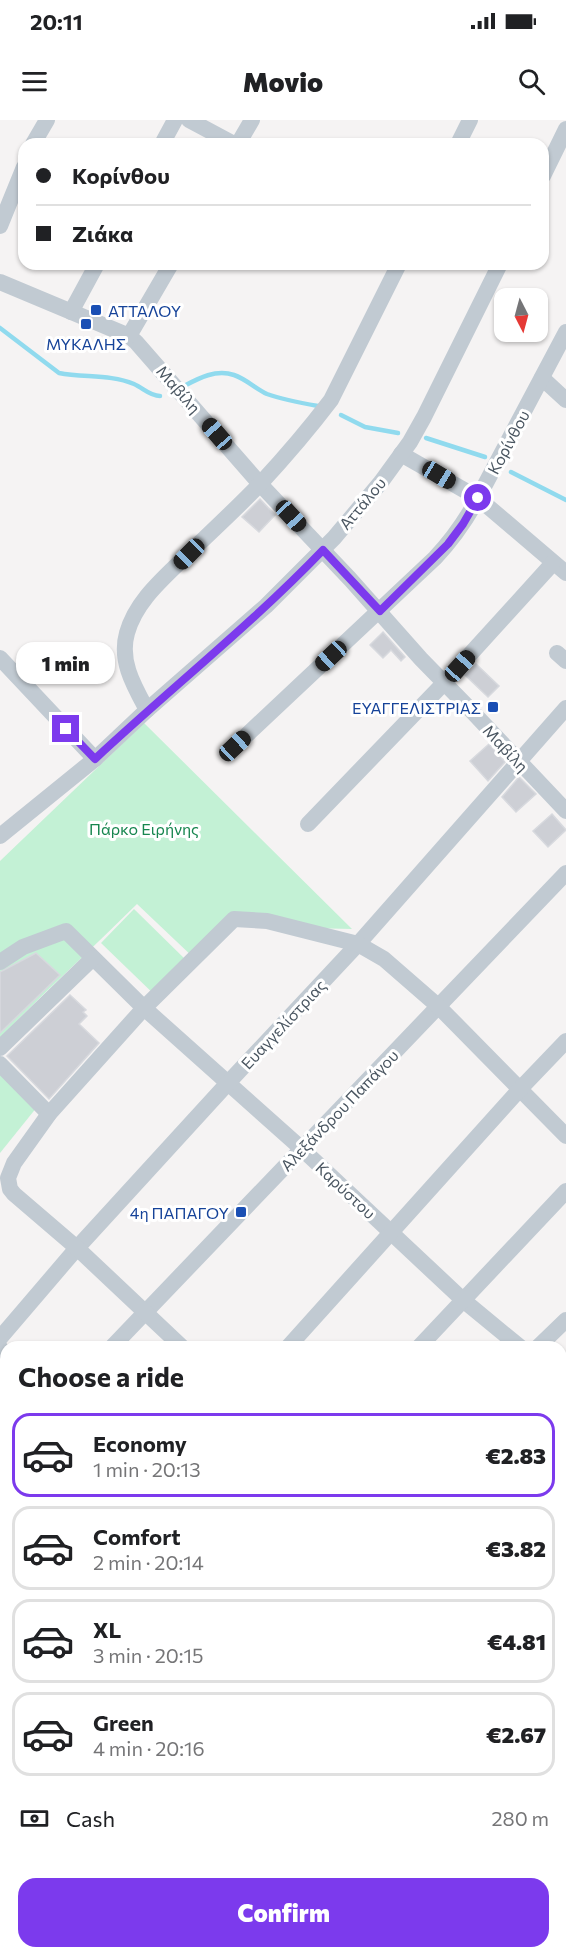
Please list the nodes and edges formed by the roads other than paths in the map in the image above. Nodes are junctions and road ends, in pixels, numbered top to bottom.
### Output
1 (47, 120) edge
2 (175, 120) edge
3 (189, 120) edge
4 (252, 120) edge
5 (470, 120) edge
6 (566, 129) edge
7 (36, 138) edge
8 (165, 138) edge
9 (224, 138) edge
10 (240, 138) edge
11 (461, 138) edge
12 (549, 164) edge
13 (18, 182) edge
14 (0, 226) edge
15 (94, 270) edge
16 (168, 270) edge
17 (396, 270) edge
18 (497, 270) edge
19 (0, 282) edge
20 (71, 312) junction
21 (566, 332) edge
22 (129, 336) junction
23 (542, 378) junction
24 (566, 400) edge
25 (401, 454) junction
26 (260, 484) junction
27 (478, 498) junction
28 (323, 550) junction
29 (559, 568) edge
30 (380, 611) junction
31 (3, 669) edge
32 (444, 683) junction
33 (566, 708) edge
34 (147, 710) junction
35 (235, 746) dead end
36 (95, 759) junction
37 (519, 762) junction
38 (566, 811) edge
39 (308, 824) dead end
40 (0, 836) edge
41 (566, 873) edge
42 (358, 944) junction
43 (93, 958) junction
44 (0, 962) edge
45 (438, 1006) junction
46 (144, 1008) junction
47 (566, 1041) edge
48 (0, 1048) edge
49 (0, 1064) edge
50 (227, 1084) junction
51 (520, 1089) junction
52 (49, 1114) junction
53 (566, 1136) edge
54 (302, 1149) junction
55 (566, 1191) edge
56 (392, 1232) junction
57 (77, 1248) junction
58 (463, 1300) junction
59 (145, 1313) junction
60 (566, 1320) edge
61 (0, 1338) edge
62 (118, 1341) edge
63 (175, 1341) edge
64 (293, 1341) edge
65 (425, 1341) edge
66 (513, 1341) edge
67 (544, 1341) edge

1 - 7 street
2 - 8 street
3 - 9 street
4 - 10 street
5 - 11 street
6 - 12 street
13 - 14 street
15 - 20 street
16 - 22 street
17 - 26 street
18 - 25 street, Αττάλου
19 - 20 street, Μαβίλη
20 - 22 street, Μαβίλη
21 - 23 street, Κορίνθου
22 - 26 street, Μαβίλη
23 - 24 street
23 - 27 street, Κορίνθου
25 - 27 street
25 - 28 street, Αττάλου
26 - 28 street, Μαβίλη
26 - 34 street
27 - 29 street
27 - 30 street, Κορίνθου
28 - 30 street, Μαβίλη
28 - 34 street, Αττάλου
29 - 32 street
30 - 32 street, Μαβίλη
30 - 35 street, Κορίνθου
31 - 36 street
32 - 37 street, Μαβίλη
32 - 39 street
33 - 37 street, Ευαγγελίστριας
34 - 36 street, Αττάλου
36 - 40 street, Αττάλου
37 - 38 street, Μαβίλη
37 - 42 street, Ευαγγελίστριας
41 - 45 street, Αλεξάνδρου Παπάγου
42 - 45 street
42 - 46 street
42 - 50 street, Ευαγγελίστριας
43 - 44 street, Καρύστου
43 - 46 street, Καρύστου
43 - 48 street
45 - 51 street
45 - 54 street, Αλεξάνδρου Παπάγου
46 - 50 street, Καρύστου
46 - 52 street
47 - 51 street
49 - 52 street
50 - 54 street, Καρύστου
50 - 57 street, Ευαγγελίστριας
51 - 53 street
51 - 56 street
52 - 57 street
54 - 56 street, Καρύστου
54 - 59 street, Αλεξάνδρου Παπάγου
55 - 58 street
56 - 58 street, Καρύστου
56 - 64 street
57 - 59 street
57 - 61 street, Ευαγγελίστριας
58 - 65 street
58 - 66 street, Καρύστου
59 - 62 street, Αλεξάνδρου Παπάγου
59 - 63 street
60 - 67 street

